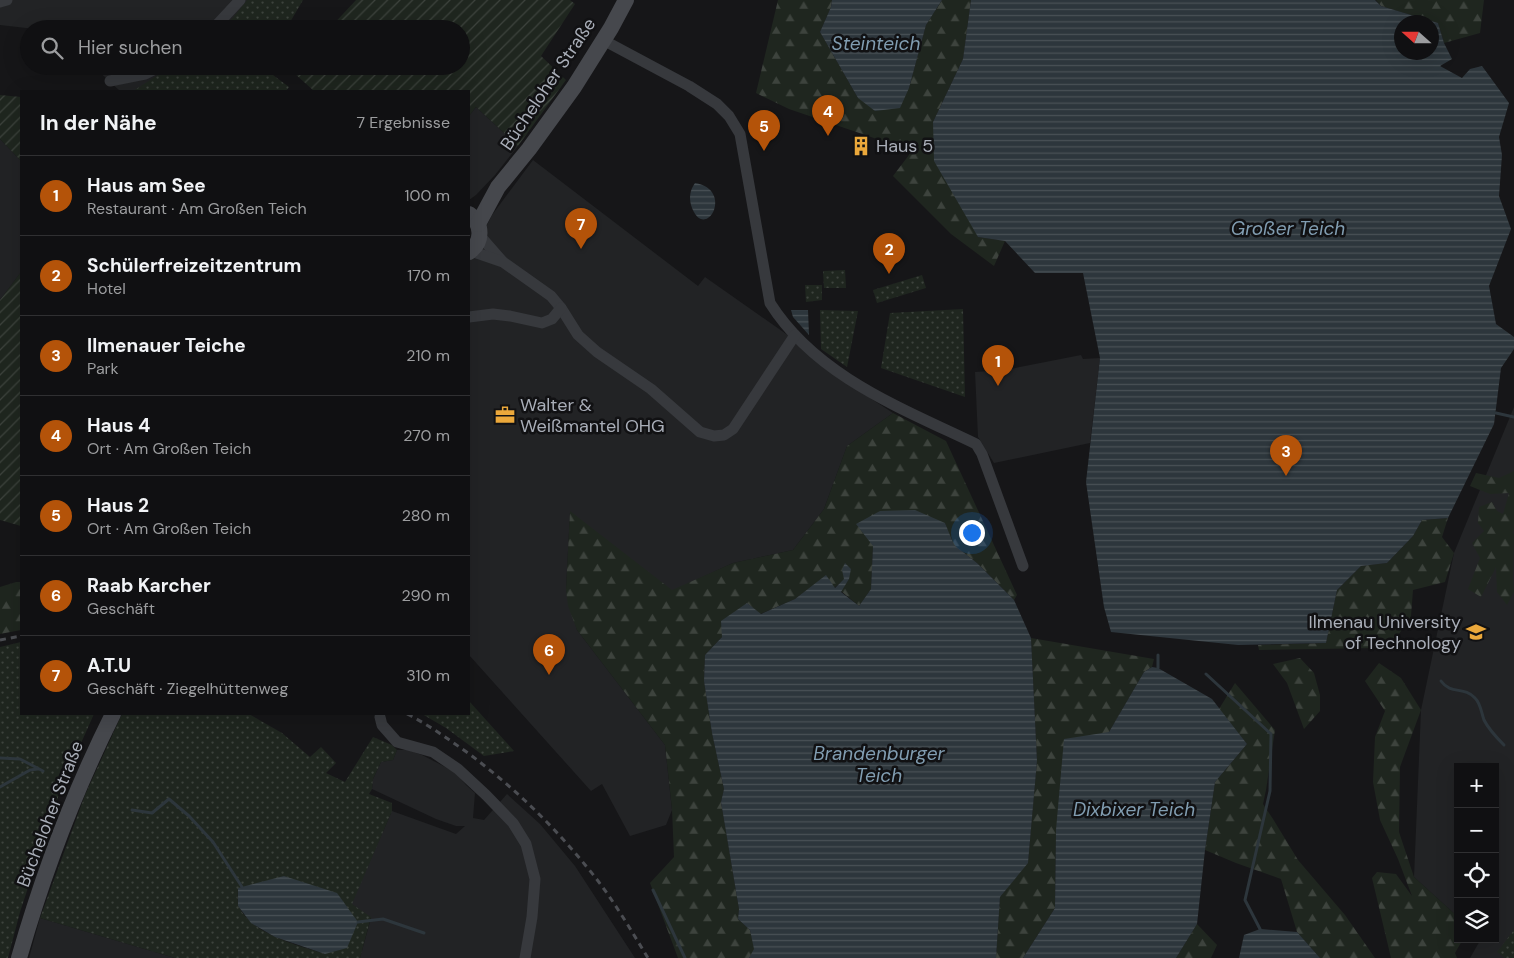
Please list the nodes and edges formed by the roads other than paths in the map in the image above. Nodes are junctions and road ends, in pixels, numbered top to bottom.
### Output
1 (7, 0) edge
2 (240, 0) edge
3 (626, 0) edge
4 (0, 2) edge
5 (221, 20) edge
6 (603, 40) junction
7 (140, 75) edge
8 (110, 81) dead end
9 (498, 187) junction
10 (470, 208) edge
11 (476, 225) edge
12 (470, 252) edge
13 (503, 262) junction
14 (561, 308) junction
15 (470, 317) edge
16 (795, 334) junction
17 (1023, 566) dead end
18 (113, 715) edge
19 (380, 717) dead end
20 (19, 958) edge
21 (525, 958) edge

1 - 4 street
2 - 5 street
3 - 6 main road, Bücheloher Straße
6 - 9 main road, Bücheloher Straße
6 - 16 street
7 - 8 street
9 - 10 main road, Bücheloher Straße
9 - 11 main road, Bücheloher Straße
11 - 12 main road, Bücheloher Straße
11 - 13 street
12 - 13 street
13 - 14 street
14 - 15 street
14 - 16 street
16 - 17 street
18 - 20 main road, Bücheloher Straße
19 - 21 street

